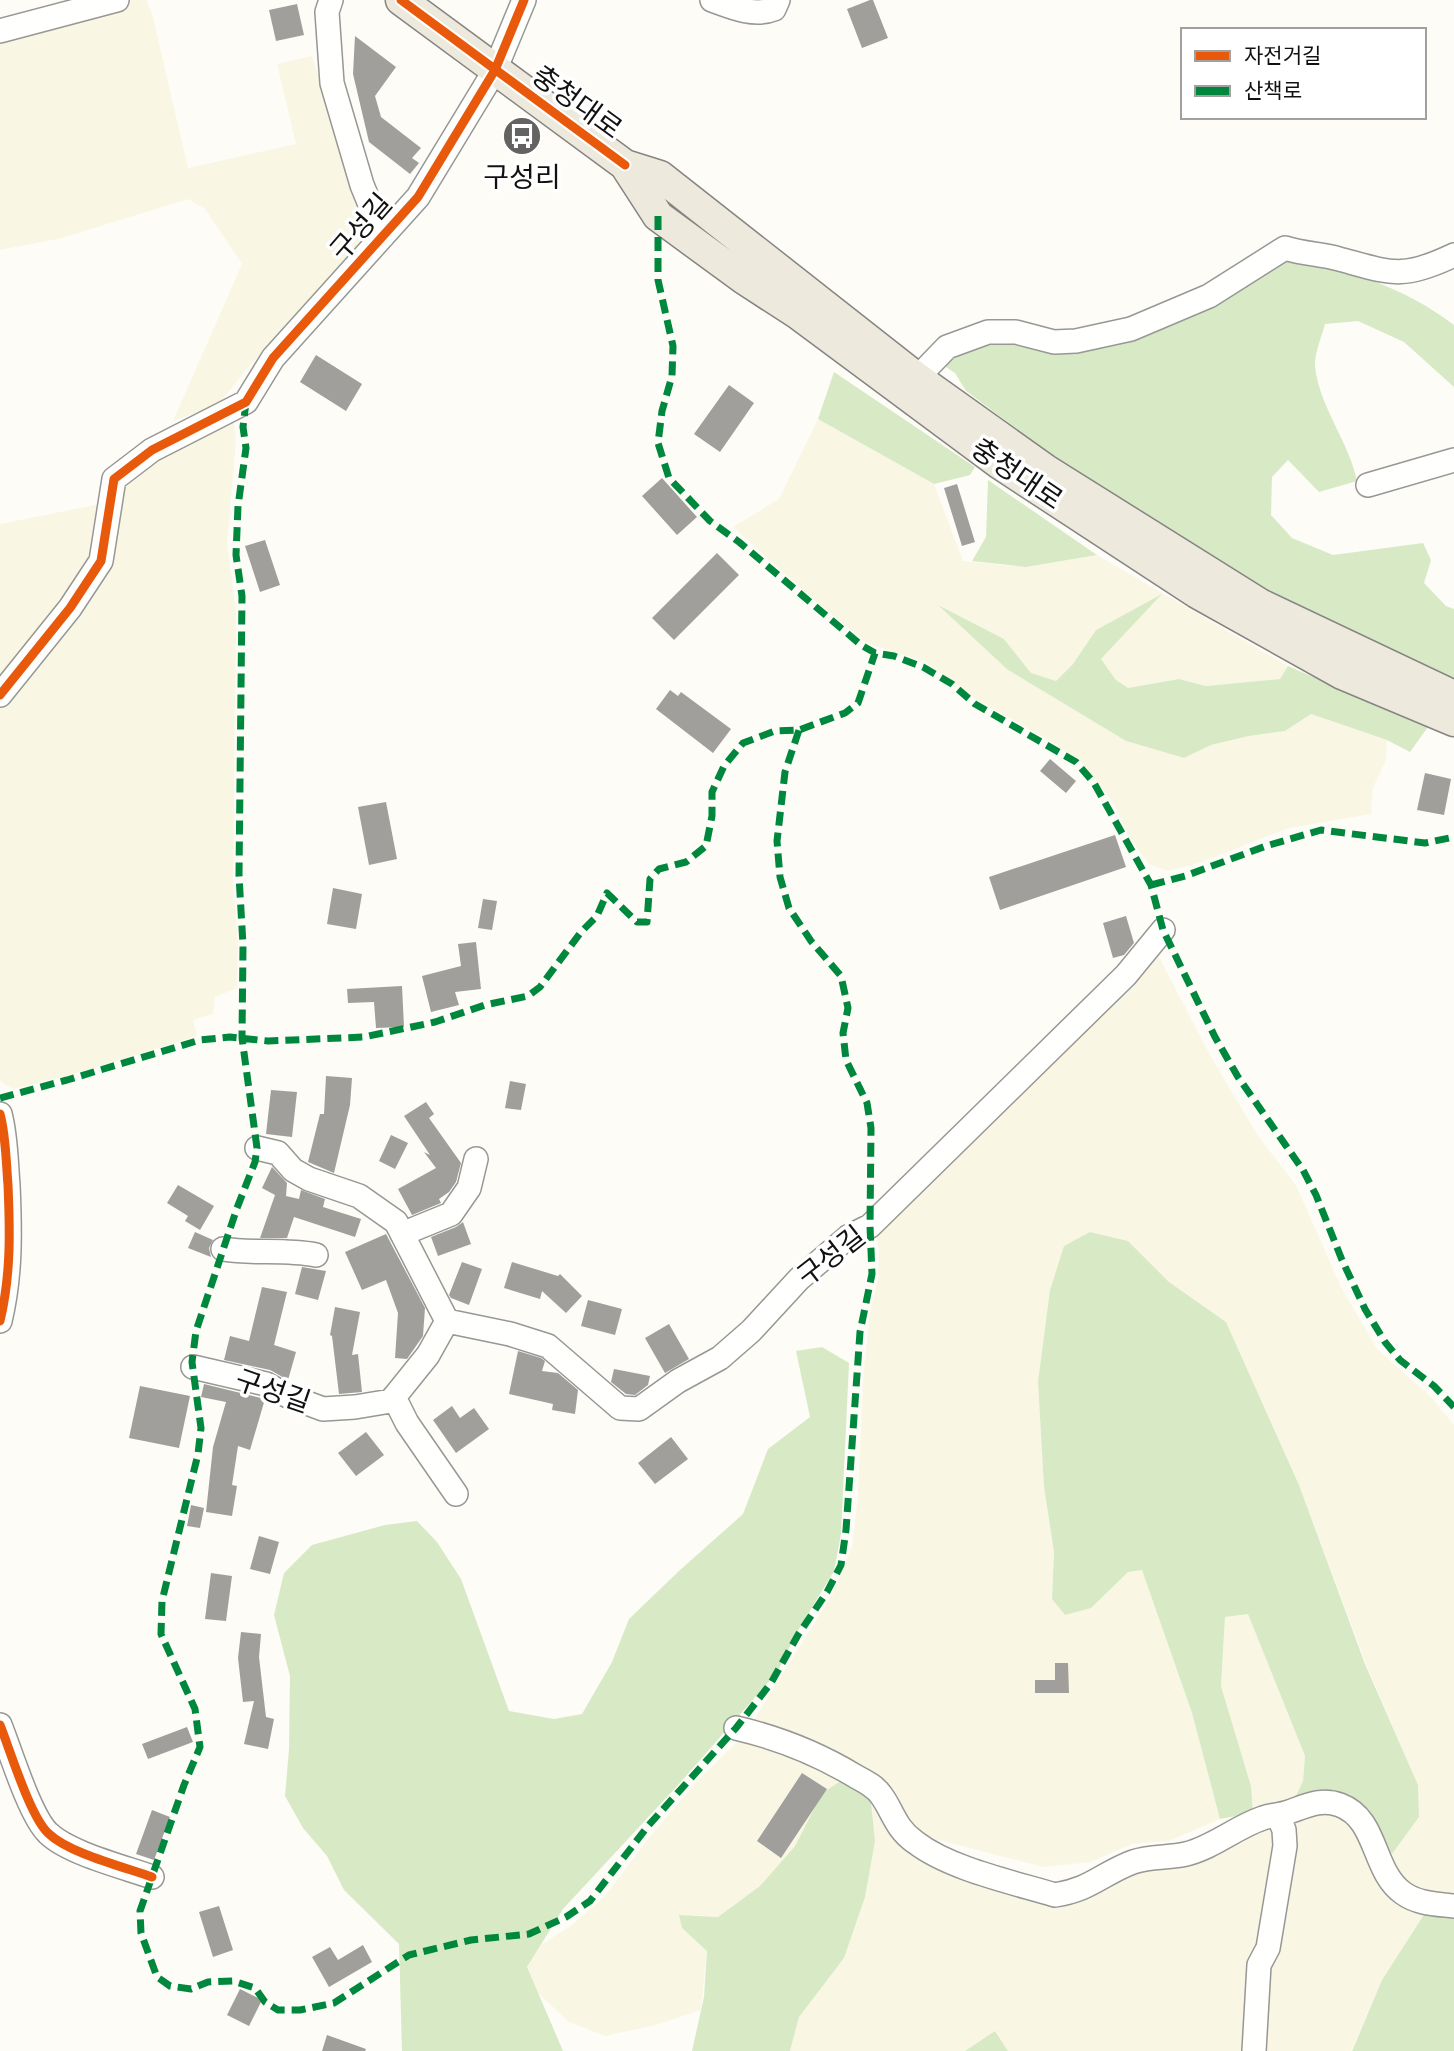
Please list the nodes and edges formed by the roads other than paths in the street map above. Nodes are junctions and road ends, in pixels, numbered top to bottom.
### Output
1 (117, 0) edge
2 (401, 0) edge
3 (524, 0) edge
4 (712, 0) edge
5 (778, 0) edge
6 (324, 4) edge
7 (0, 31) edge
8 (495, 70) junction
9 (625, 165) junction
10 (383, 236) junction
11 (1454, 255) edge
12 (917, 377) junction
13 (1454, 460) edge
14 (1368, 485) dead end
15 (0, 695) edge
16 (1454, 696) edge
17 (1454, 721) edge
18 (1163, 930) dead end
19 (0, 1114) edge
20 (257, 1147) dead end
21 (476, 1159) dead end
22 (402, 1234) junction
23 (223, 1248) dead end
24 (316, 1255) dead end
25 (0, 1321) edge
26 (447, 1321) junction
27 (193, 1367) dead end
28 (394, 1396) junction
29 (456, 1494) dead end
30 (0, 1725) edge
31 (736, 1728) dead end
32 (1278, 1815) junction
33 (152, 1877) dead end
34 (1454, 1906) edge
35 (1254, 2051) edge

1 - 7 street
2 - 8 main road, 충청대로
3 - 8 street, 구성길
4 - 5 street
6 - 10 street, 구성길
8 - 9 main road, 충청대로
8 - 10 street, 구성길
9 - 12 main road, 충청대로
9 - 17 main road, 충청대로
10 - 15 street, 구성길
11 - 12 street
12 - 16 main road, 충청대로
13 - 14 street
18 - 26 street, 구성길
19 - 25 street
20 - 22 street
21 - 22 street
22 - 26 street
23 - 24 street
26 - 28 street
27 - 28 street, 구성길
28 - 29 street
30 - 33 street
31 - 32 street
32 - 34 street
32 - 35 street

